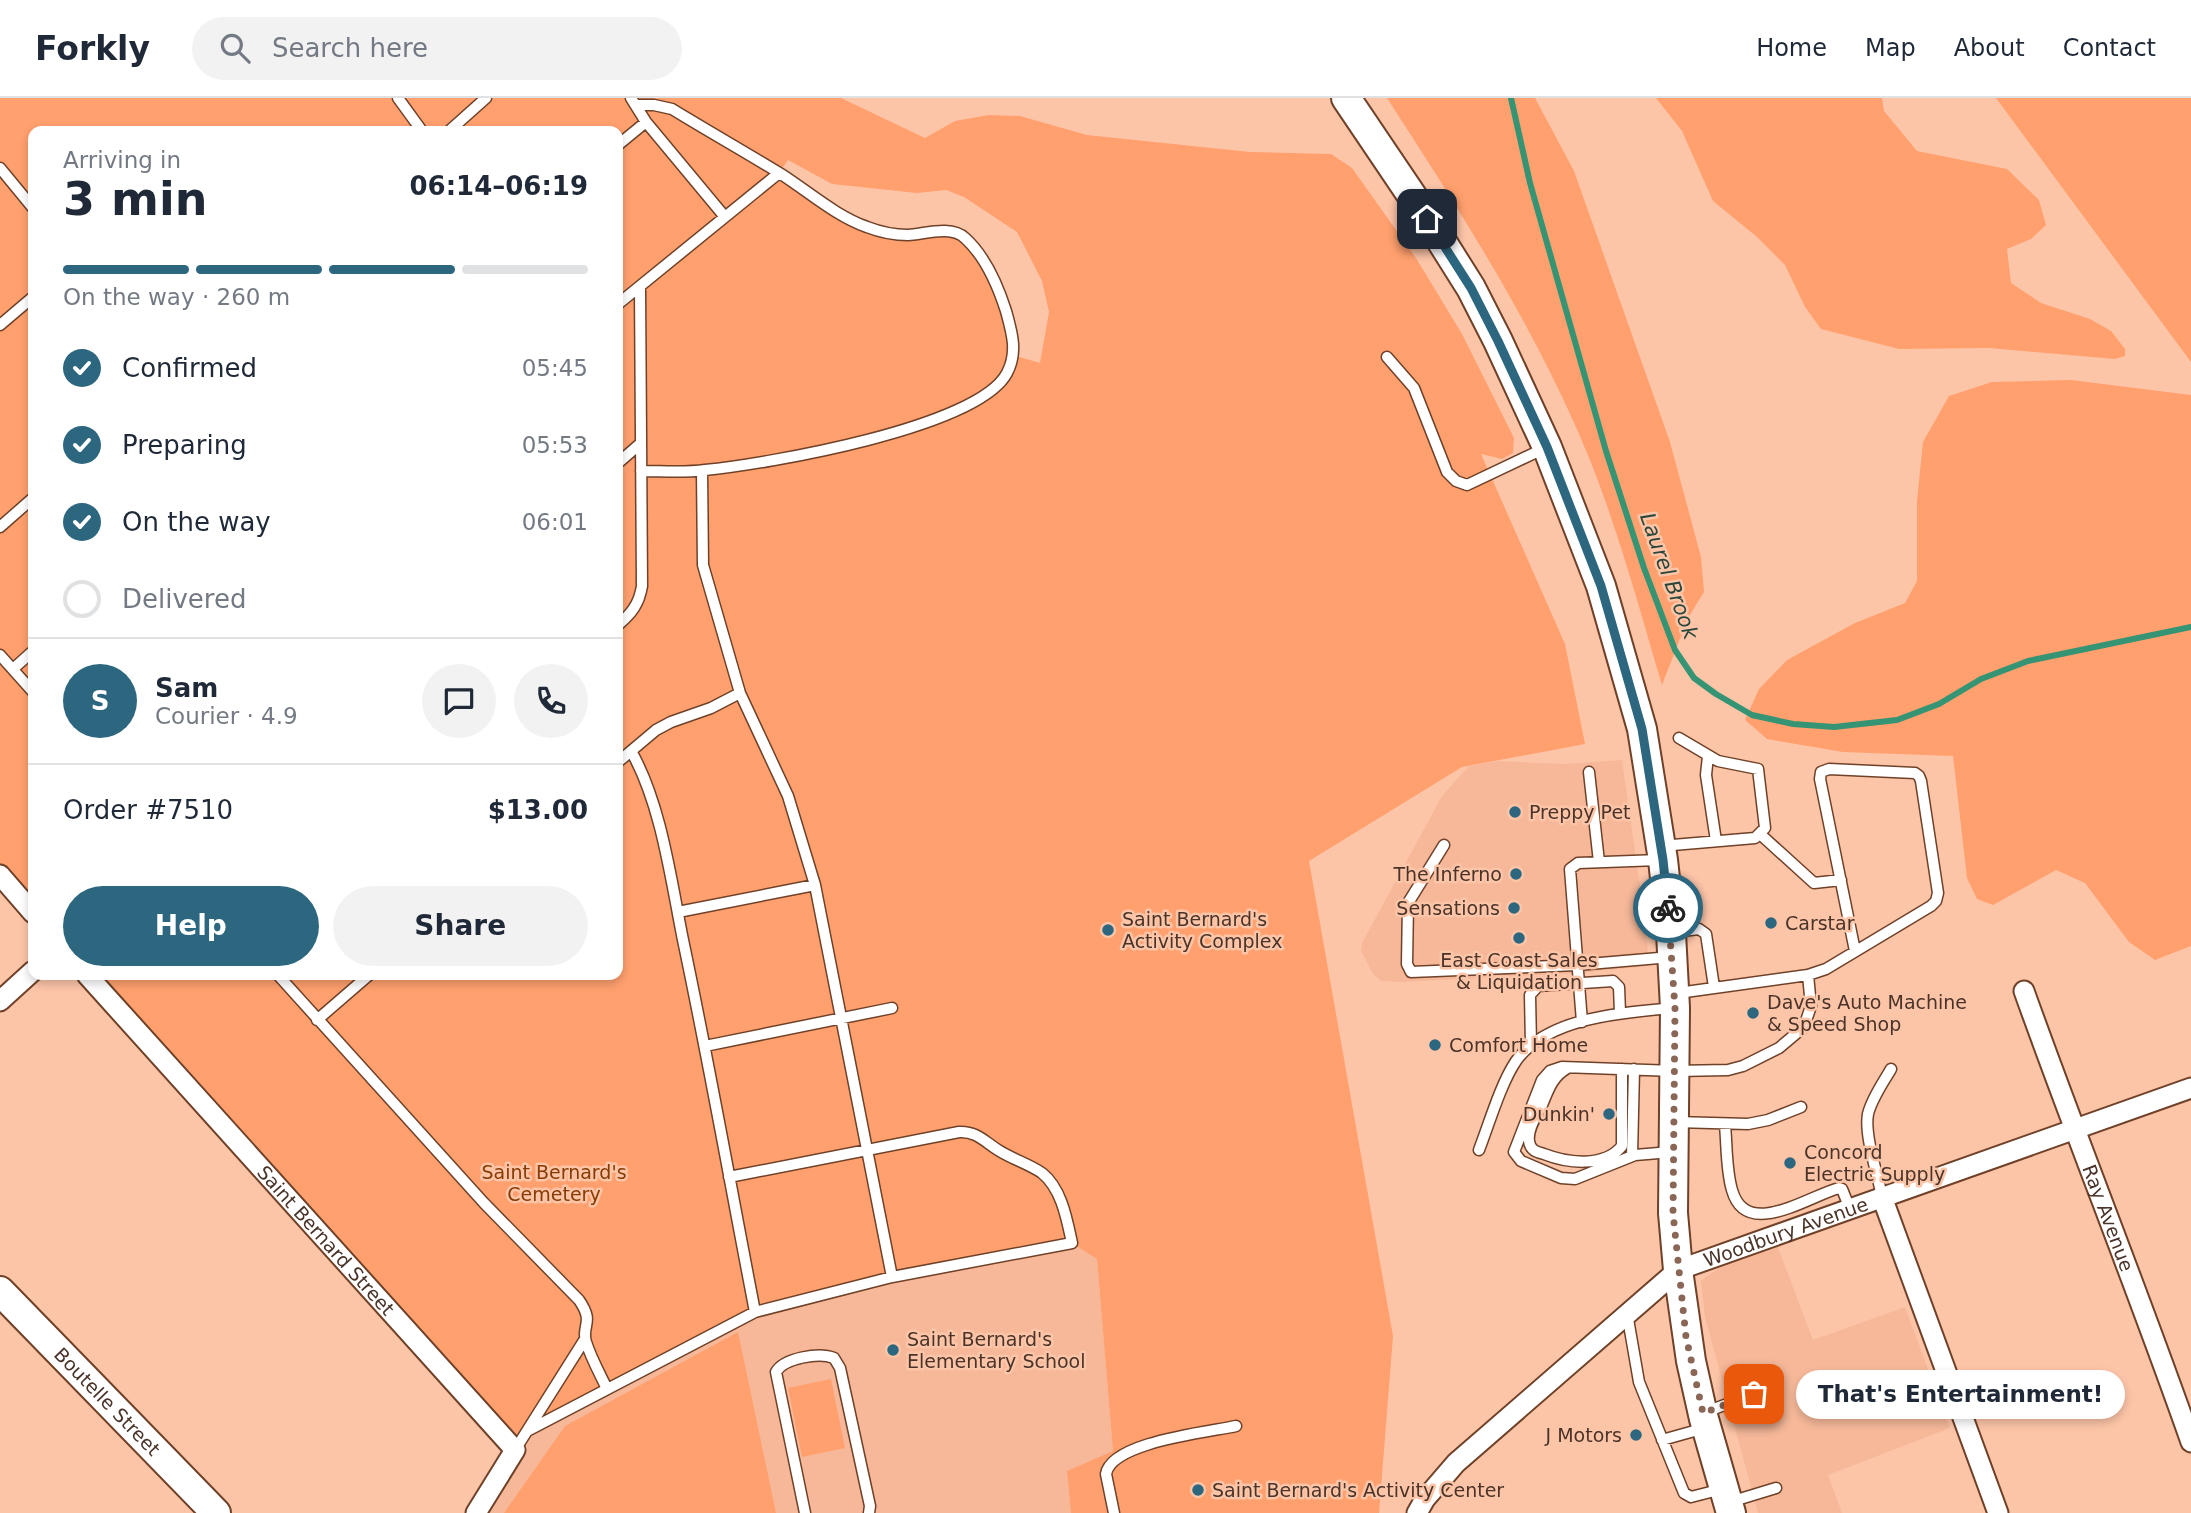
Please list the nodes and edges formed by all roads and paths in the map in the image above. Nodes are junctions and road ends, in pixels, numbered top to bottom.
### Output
1 (398, 98) edge
2 (486, 98) edge
3 (1346, 98) edge
4 (634, 101) edge
5 (646, 122) junction
6 (418, 126) edge
7 (455, 126) edge
8 (623, 141) edge
9 (0, 168) edge
10 (779, 173) junction
11 (28, 202) edge
12 (725, 217) junction
13 (640, 288) junction
14 (623, 300) edge
15 (28, 301) edge
16 (0, 326) edge
17 (1387, 357) dead end
18 (641, 443) junction
19 (1547, 447) junction
20 (623, 459) edge
21 (641, 471) junction
22 (702, 471) junction
23 (28, 502) edge
24 (0, 527) edge
25 (623, 620) edge
26 (0, 655) edge
27 (28, 656) edge
28 (13, 669) junction
29 (28, 686) edge
30 (740, 693) junction
31 (1679, 738) dead end
32 (631, 751) junction
33 (1708, 756) junction
34 (623, 758) edge
35 (1589, 772) dead end
36 (1760, 834) junction
37 (1716, 841) junction
38 (1444, 845) dead end
39 (1662, 853) junction
40 (1599, 862) junction
41 (0, 875) edge
42 (1841, 880) junction
43 (815, 885) junction
44 (28, 908) edge
45 (678, 912) junction
46 (1671, 945) junction
47 (1855, 951) junction
48 (1577, 965) junction
49 (28, 975) edge
50 (1808, 975) junction
51 (92, 980) edge
52 (282, 980) edge
53 (363, 980) edge
54 (1578, 983) junction
55 (1714, 987) junction
56 (2024, 991) dead end
57 (0, 1000) edge
58 (1674, 1001) junction
59 (892, 1008) dead end
60 (1620, 1013) junction
61 (841, 1019) junction
62 (317, 1020) junction
63 (1582, 1022) junction
64 (1531, 1045) junction
65 (705, 1046) junction
66 (1576, 1067) junction
67 (1622, 1069) junction
68 (1634, 1069) junction
69 (1891, 1069) dead end
70 (1675, 1071) junction
71 (2191, 1088) edge
72 (1801, 1107) dead end
73 (1674, 1122) junction
74 (1725, 1125) junction
75 (2073, 1129) junction
76 (1479, 1150) dead end
77 (866, 1151) junction
78 (1674, 1152) junction
79 (1632, 1156) junction
80 (729, 1177) junction
81 (1882, 1197) junction
82 (1850, 1209) junction
83 (1766, 1215) junction
84 (1774, 1238) junction
85 (1678, 1270) junction
86 (892, 1277) junction
87 (0, 1291) edge
88 (755, 1311) junction
89 (1627, 1313) junction
90 (585, 1339) junction
91 (607, 1389) junction
92 (1754, 1394) dead end
93 (1705, 1420) junction
94 (1236, 1426) dead end
95 (529, 1430) junction
96 (1662, 1440) junction
97 (2191, 1442) edge
98 (515, 1450) junction
99 (1776, 1488) dead end
100 (1728, 1501) edge
101 (216, 1513) edge
102 (476, 1513) edge
103 (805, 1513) edge
104 (869, 1513) edge
105 (1114, 1513) edge
106 (1417, 1513) edge
107 (1998, 1513) edge

1 - 6 lane
2 - 7 lane
3 - 19 main road
4 - 5 lane
4 - 10 lane
5 - 8 lane
5 - 12 lane
9 - 11 lane
10 - 12 lane
10 - 22 lane
12 - 13 lane
13 - 14 lane
13 - 18 lane
15 - 16 lane
17 - 19 lane
18 - 20 lane
18 - 21 lane
19 - 39 main road
21 - 22 lane
21 - 25 lane
22 - 30 lane
23 - 24 lane
26 - 28 lane
27 - 28 lane
28 - 29 lane
30 - 32 lane
30 - 43 lane
31 - 33 lane
32 - 34 lane
32 - 45 lane
33 - 36 lane
33 - 37 lane
35 - 40 lane
36 - 37 lane
36 - 42 lane
37 - 39 lane
38 - 48 lane
39 - 40 lane
39 - 46 main road
40 - 48 lane
41 - 44 street
42 - 47 lane
42 - 47 lane
43 - 45 lane
43 - 61 lane
45 - 65 lane
46 - 48 lane
46 - 55 lane
46 - 58 main road
47 - 50 lane
48 - 54 lane
49 - 57 street
50 - 55 lane
50 - 70 lane
51 - 98 street, Saint Bernard Street
52 - 62 lane
53 - 62 lane
54 - 60 lane
54 - 63 lane
54 - 64 lane
55 - 58 lane
56 - 75 street, Ray Avenue
58 - 60 lane
58 - 70 main road
59 - 61 lane
60 - 63 lane
61 - 65 lane
61 - 77 lane
62 - 90 lane
63 - 64 lane
64 - 76 lane
65 - 80 lane
66 - 67 lane
66 - 67 lane
66 - 79 lane
67 - 68 lane
68 - 70 lane
68 - 79 lane
69 - 81 lane
70 - 73 main road
71 - 75 street, Woodbury Avenue
72 - 74 lane
73 - 74 lane
73 - 78 main road
74 - 83 lane
75 - 81 street, Woodbury Avenue
75 - 97 street, Ray Avenue
77 - 80 lane
77 - 86 lane
77 - 86 lane
78 - 79 lane
78 - 85 main road
80 - 88 lane
81 - 82 street, Woodbury Avenue
81 - 107 street
82 - 83 lane
82 - 84 street, Woodbury Avenue
83 - 84 lane
84 - 85 street, Woodbury Avenue
85 - 89 street, Woodbury Avenue
85 - 93 main road
86 - 88 lane
87 - 101 main road, Boutelle Street
88 - 91 lane
89 - 96 lane
89 - 106 street, Woodbury Avenue
90 - 91 lane
90 - 95 lane
91 - 95 lane
92 - 93 lane
93 - 96 lane
93 - 100 main road
94 - 105 lane
95 - 98 lane
96 - 100 lane
98 - 102 street
99 - 100 lane
103 - 104 lane

